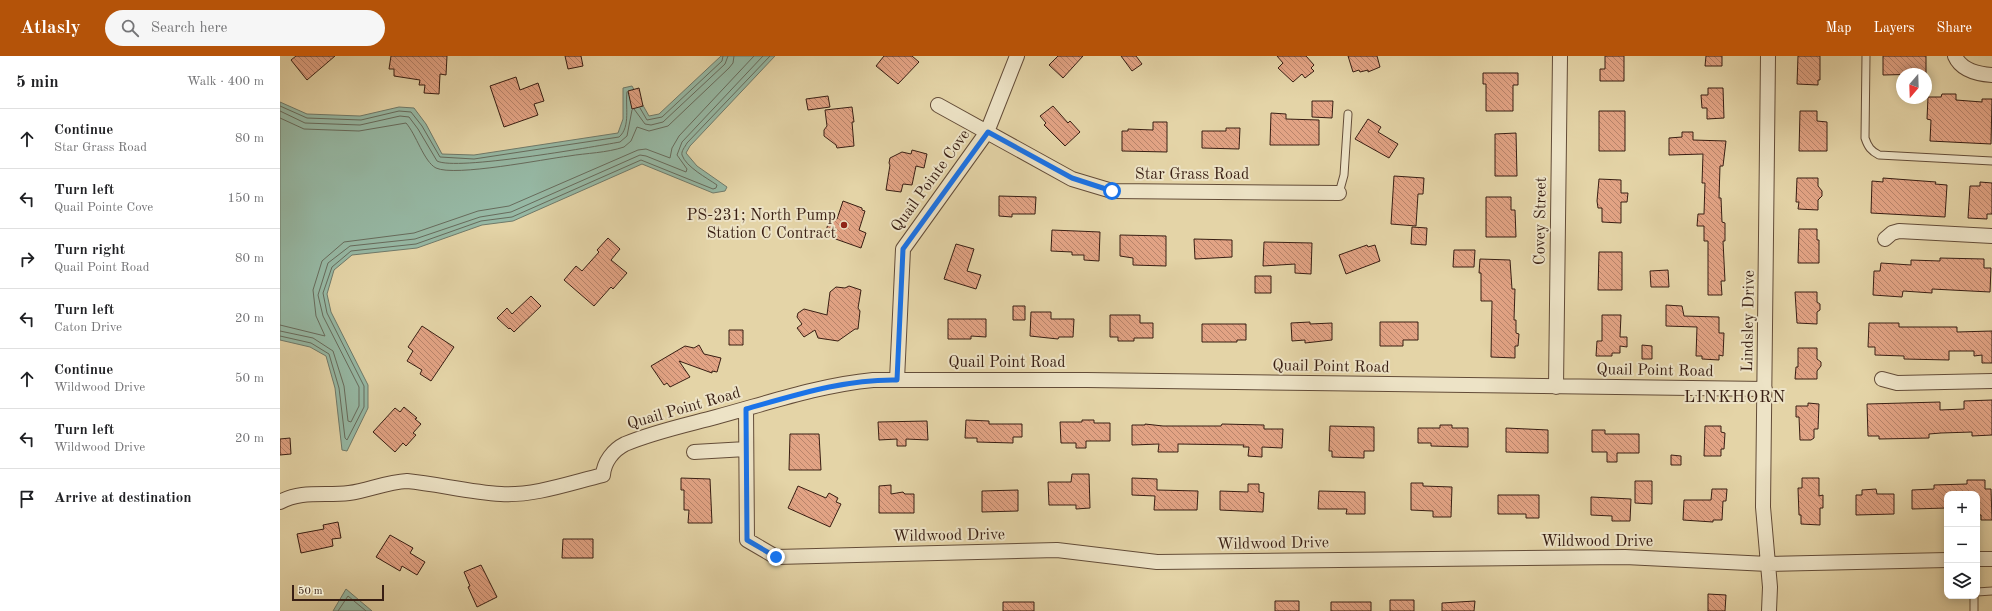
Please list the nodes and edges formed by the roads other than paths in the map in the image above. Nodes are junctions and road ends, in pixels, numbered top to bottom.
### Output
1 (1017, 56) edge
2 (1560, 56) edge
3 (1768, 56) edge
4 (1866, 56) edge
5 (1955, 56) edge
6 (1992, 75) edge
7 (938, 105) dead end
8 (1348, 114) dead end
9 (988, 132) junction
10 (1992, 161) edge
11 (1339, 193) joint
12 (1992, 236) edge
13 (1885, 239) dead end
14 (1882, 379) dead end
15 (897, 380) junction
16 (1992, 381) edge
17 (1556, 387) junction
18 (1765, 389) junction
19 (746, 409) junction
20 (746, 448) junction
21 (694, 452) dead end
22 (280, 502) edge
23 (1980, 559) edge
24 (1992, 559) edge
25 (1944, 560) edge
26 (1768, 564) junction
27 (1992, 591) edge
28 (1980, 592) edge
29 (1974, 599) edge
30 (1769, 611) edge
31 (1974, 611) edge

1 - 9 street, Quail Pointe Cove
2 - 17 street, Covey Street
3 - 18 street, Lindsley Drive
4 - 10 lane
5 - 6 street
7 - 9 street, Star Grass Road
8 - 11 lane
9 - 11 street, Star Grass Road
9 - 15 street, Quail Pointe Cove
12 - 13 street
14 - 16 street
15 - 17 street, Quail Point Road
15 - 19 street, Quail Point Road
17 - 18 street, Quail Point Road
18 - 26 street, Lindsley Drive
19 - 20 street
19 - 22 street, Quail Point Road
20 - 21 street
20 - 26 street, Wildwood Drive
23 - 24 street
25 - 26 street, Wildwood Drive
26 - 30 street, Lindsley Drive
27 - 28 lane
29 - 31 lane

